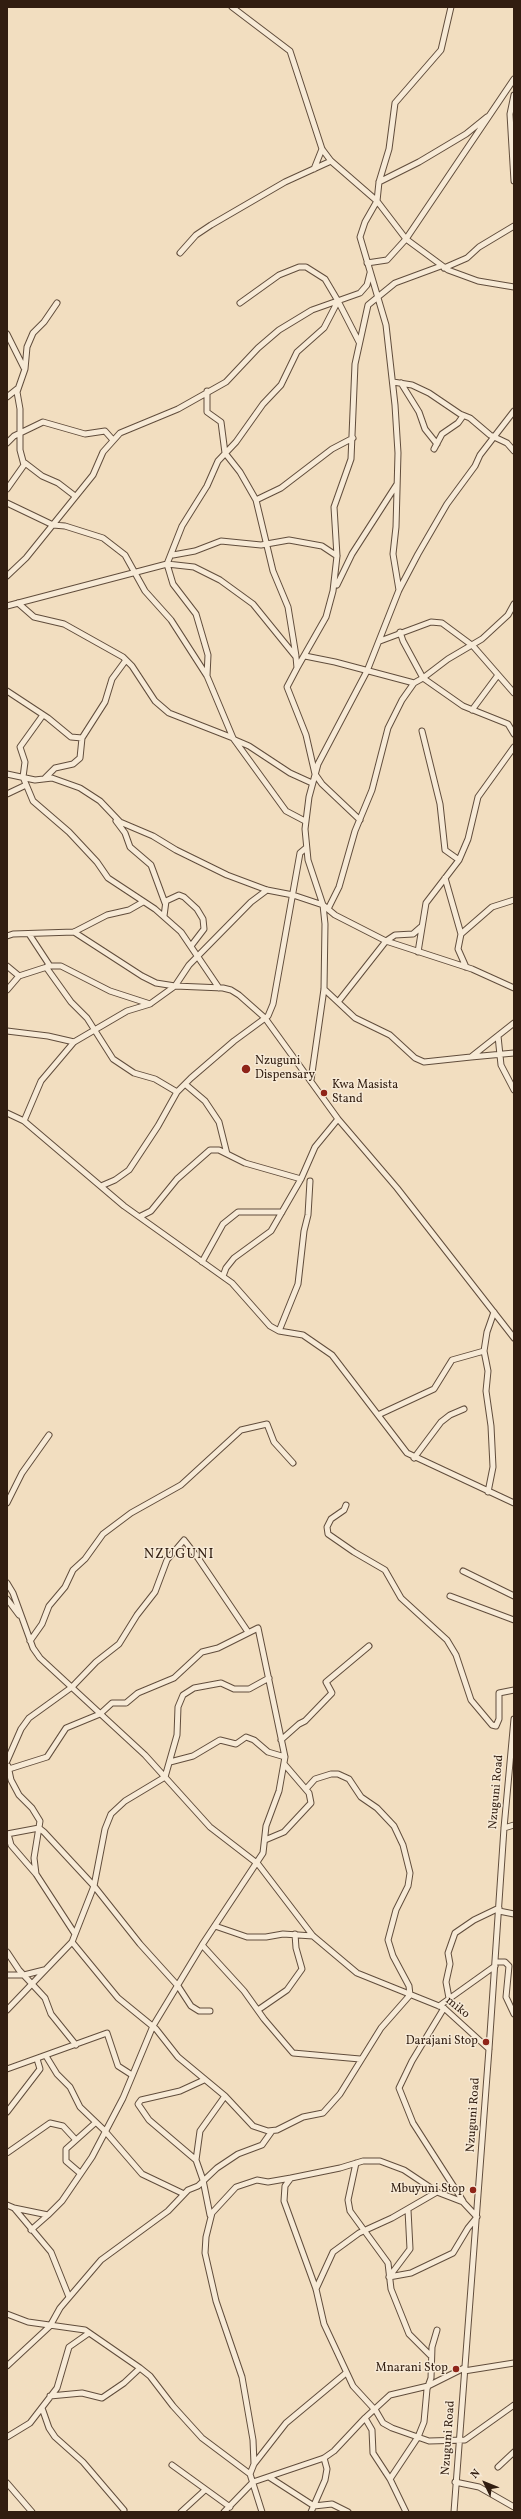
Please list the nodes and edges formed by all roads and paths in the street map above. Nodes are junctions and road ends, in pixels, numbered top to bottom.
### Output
1 (232, 7) edge
2 (451, 7) edge
3 (514, 79) edge
4 (514, 95) edge
5 (490, 115) junction
6 (322, 149) junction
7 (331, 161) junction
8 (314, 170) junction
9 (514, 181) edge
10 (379, 182) junction
11 (377, 201) junction
12 (514, 226) edge
13 (406, 239) junction
14 (180, 253) dead end
15 (367, 263) junction
16 (443, 267) junction
17 (370, 272) junction
18 (514, 287) edge
19 (378, 295) junction
20 (338, 301) junction
21 (57, 303) dead end
22 (240, 303) dead end
23 (7, 334) edge
24 (359, 342) junction
25 (25, 369) junction
26 (393, 382) junction
27 (401, 383) junction
28 (17, 388) junction
29 (207, 391) junction
30 (7, 397) edge
31 (514, 412) edge
32 (463, 416) junction
33 (19, 433) junction
34 (7, 434) edge
35 (14, 436) junction
36 (353, 438) junction
37 (495, 438) junction
38 (113, 440) junction
39 (7, 442) edge
40 (514, 450) edge
41 (225, 453) junction
42 (24, 463) junction
43 (397, 484) junction
44 (7, 488) edge
45 (75, 496) junction
46 (256, 500) junction
47 (7, 503) edge
48 (52, 525) junction
49 (268, 544) junction
50 (173, 555) junction
51 (337, 556) junction
52 (168, 564) junction
53 (135, 574) junction
54 (7, 576) edge
55 (399, 590) junction
56 (333, 591) junction
57 (18, 603) junction
58 (514, 604) edge
59 (7, 606) edge
60 (400, 632) junction
61 (380, 641) junction
62 (473, 646) junction
63 (305, 656) junction
64 (296, 657) junction
65 (126, 660) junction
66 (297, 668) junction
67 (367, 671) junction
68 (498, 675) junction
69 (207, 676) junction
70 (423, 678) junction
71 (414, 683) junction
72 (7, 691) edge
73 (514, 694) edge
74 (472, 710) junction
75 (43, 715) junction
76 (422, 732) dead end
77 (514, 734) edge
78 (82, 738) junction
79 (234, 739) junction
80 (514, 747) edge
81 (7, 774) edge
82 (315, 774) junction
83 (23, 778) junction
84 (45, 778) junction
85 (312, 783) junction
86 (26, 785) junction
87 (7, 794) edge
88 (114, 817) junction
89 (360, 820) junction
90 (305, 821) junction
91 (306, 848) junction
92 (458, 860) junction
93 (445, 878) junction
94 (266, 890) junction
95 (293, 895) junction
96 (514, 900) edge
97 (143, 902) junction
98 (165, 903) junction
99 (323, 905) junction
100 (328, 910) junction
101 (164, 916) junction
102 (421, 927) junction
103 (74, 932) junction
104 (29, 934) junction
105 (461, 934) junction
106 (7, 936) edge
107 (386, 941) junction
108 (191, 946) junction
109 (418, 952) junction
110 (198, 956) junction
111 (7, 966) edge
112 (48, 966) junction
113 (466, 967) junction
114 (19, 976) junction
115 (175, 986) junction
116 (219, 988) junction
117 (514, 988) edge
118 (324, 989) junction
119 (7, 990) edge
120 (338, 1002) junction
121 (150, 1004) junction
122 (265, 1018) junction
123 (514, 1023) edge
124 (95, 1031) junction
125 (7, 1032) edge
126 (498, 1036) junction
127 (74, 1042) junction
128 (514, 1054) edge
129 (499, 1055) junction
130 (471, 1057) junction
131 (311, 1080) junction
132 (185, 1084) junction
133 (514, 1090) edge
134 (177, 1092) junction
135 (7, 1113) edge
136 (338, 1119) junction
137 (24, 1121) junction
138 (227, 1154) junction
139 (301, 1179) junction
140 (310, 1181) dead end
141 (101, 1186) junction
142 (282, 1212) junction
143 (141, 1216) junction
144 (202, 1262) junction
145 (223, 1276) junction
146 (494, 1312) junction
147 (279, 1331) junction
148 (514, 1338) edge
149 (484, 1351) junction
150 (464, 1409) dead end
151 (378, 1414) junction
152 (49, 1435) dead end
153 (414, 1458) junction
154 (294, 1463) dead end
155 (488, 1492) junction
156 (7, 1503) edge
157 (514, 1503) edge
158 (346, 1505) dead end
159 (463, 1571) dead end
160 (7, 1583) edge
161 (450, 1596) dead end
162 (514, 1596) edge
163 (7, 1599) edge
164 (22, 1617) junction
165 (514, 1620) edge
166 (248, 1632) junction
167 (30, 1642) junction
168 (369, 1646) dead end
169 (269, 1678) junction
170 (72, 1687) junction
171 (514, 1690) edge
172 (100, 1714) junction
173 (514, 1719) edge
174 (281, 1740) junction
175 (285, 1758) junction
176 (7, 1761) edge
177 (170, 1762) junction
178 (285, 1765) junction
179 (9, 1769) junction
180 (165, 1777) junction
181 (306, 1788) junction
182 (514, 1825) edge
183 (40, 1828) junction
184 (504, 1828) junction
185 (7, 1834) edge
186 (265, 1840) junction
187 (258, 1864) junction
188 (36, 1874) junction
189 (94, 1886) junction
190 (499, 1910) junction
191 (514, 1914) edge
192 (215, 1926) junction
193 (75, 1934) junction
194 (295, 1934) junction
195 (313, 1936) junction
196 (72, 1942) junction
197 (202, 1945) junction
198 (7, 1952) edge
199 (495, 1964) junction
200 (45, 1970) junction
201 (7, 1975) edge
202 (24, 1975) junction
203 (33, 1984) junction
204 (178, 1986) junction
205 (410, 1995) junction
206 (449, 1998) junction
207 (441, 2007) junction
208 (7, 2010) edge
209 (258, 2010) junction
210 (210, 2011) dead end
211 (514, 2014) edge
212 (154, 2026) junction
213 (76, 2045) junction
214 (489, 2049) junction
215 (46, 2056) junction
216 (38, 2059) junction
217 (360, 2059) junction
218 (7, 2069) edge
219 (132, 2075) junction
220 (204, 2080) junction
221 (225, 2096) junction
222 (7, 2112) edge
223 (95, 2123) junction
224 (104, 2130) junction
225 (272, 2131) junction
226 (75, 2139) junction
227 (7, 2154) edge
228 (196, 2160) junction
229 (356, 2163) junction
230 (80, 2172) junction
231 (291, 2178) junction
232 (203, 2180) junction
233 (437, 2192) junction
234 (184, 2194) junction
235 (463, 2202) junction
236 (7, 2205) edge
237 (14, 2208) junction
238 (408, 2210) junction
239 (48, 2215) junction
240 (210, 2216) junction
241 (477, 2217) junction
242 (31, 2230) junction
243 (365, 2230) junction
244 (389, 2277) junction
245 (316, 2289) junction
246 (69, 2297) junction
247 (7, 2314) edge
248 (50, 2326) junction
249 (437, 2330) dead end
250 (89, 2332) junction
251 (430, 2355) junction
252 (514, 2363) edge
253 (7, 2366) edge
254 (140, 2368) junction
255 (464, 2369) junction
256 (346, 2373) junction
257 (428, 2386) junction
258 (50, 2396) junction
259 (514, 2405) edge
260 (42, 2408) junction
261 (374, 2409) junction
262 (365, 2418) junction
263 (7, 2437) edge
264 (418, 2437) junction
265 (458, 2440) junction
266 (514, 2452) edge
267 (324, 2458) junction
268 (254, 2464) junction
269 (172, 2465) dead end
270 (498, 2467) dead end
271 (250, 2474) junction
272 (269, 2477) junction
273 (390, 2479) junction
274 (253, 2482) junction
275 (455, 2482) junction
276 (7, 2483) edge
277 (205, 2490) junction
278 (314, 2506) junction
279 (230, 2507) junction
280 (514, 2507) edge
281 (124, 2510) dead end
282 (32, 2512) edge
283 (181, 2512) edge
284 (224, 2512) edge
285 (262, 2512) edge
286 (311, 2512) edge
287 (348, 2512) edge
288 (406, 2512) edge
289 (454, 2512) edge

1 - 6 street
2 - 10 street
3 - 5 street
4 - 9 street
5 - 10 street
5 - 13 street
6 - 7 street
6 - 8 street
7 - 8 street
7 - 11 street
8 - 14 street
10 - 11 street
11 - 13 street
11 - 15 street
12 - 16 street
13 - 15 street
13 - 16 street
15 - 17 street
16 - 18 street
16 - 19 street
17 - 19 street
17 - 20 street
19 - 24 street
19 - 26 street
20 - 22 street
20 - 24 street
20 - 29 street
20 - 41 street
21 - 25 street
23 - 25 street
24 - 36 street
25 - 28 street
26 - 27 street
26 - 43 street
27 - 32 street
27 - 32 street
28 - 30 street
28 - 33 street
29 - 38 street
29 - 41 street
31 - 37 street
32 - 37 street
33 - 35 street
33 - 38 street
33 - 42 street
34 - 35 street
35 - 39 street
36 - 46 street
36 - 51 street
37 - 40 street
37 - 55 street
38 - 45 street
41 - 46 street
41 - 50 street
42 - 44 street
42 - 45 street
43 - 55 street
43 - 56 street
45 - 48 street
46 - 49 street
47 - 48 street
48 - 53 street
48 - 54 street
49 - 50 street
49 - 51 street
49 - 64 street
50 - 52 street
51 - 56 street
52 - 53 street
52 - 64 street
52 - 69 street
53 - 57 street
53 - 69 street
55 - 61 street
56 - 63 street
57 - 59 street
57 - 65 street
58 - 62 street
60 - 61 street
60 - 62 street
60 - 70 street
61 - 67 street
62 - 68 street
62 - 70 street
63 - 66 street
63 - 67 street
64 - 66 street
65 - 78 street
65 - 79 street
66 - 82 street
67 - 71 street
67 - 82 street
68 - 73 street
68 - 74 street
69 - 79 street
70 - 71 street
70 - 74 street
71 - 89 street
72 - 75 street
74 - 77 street
75 - 78 street
75 - 83 street
76 - 92 street
78 - 84 street
79 - 85 street
79 - 90 street
80 - 92 street
81 - 83 street
82 - 85 street
82 - 89 street
83 - 84 street
83 - 86 street
84 - 88 street
85 - 90 street
86 - 87 street
86 - 97 street
88 - 94 street
88 - 98 street
89 - 100 street
90 - 91 street
91 - 95 street
91 - 99 street
92 - 93 street
93 - 102 street
93 - 105 street
94 - 95 street
94 - 110 street
95 - 99 street
95 - 122 street
96 - 105 street
97 - 101 street
97 - 103 street
98 - 101 street
98 - 108 street
99 - 100 street
99 - 118 street
100 - 107 street
101 - 108 street
102 - 107 street
102 - 109 street
103 - 104 street
103 - 115 street
104 - 106 street
104 - 112 street
105 - 113 street
107 - 109 street
107 - 120 street
108 - 110 street
109 - 113 street
110 - 115 street
110 - 116 street
111 - 114 street
112 - 114 street
112 - 121 street
112 - 124 street
113 - 117 street
114 - 119 street
115 - 116 street
115 - 121 street
116 - 122 street
118 - 120 street
118 - 131 street
120 - 130 street
121 - 124 street
122 - 131 street
122 - 132 street
123 - 126 street
124 - 127 street
124 - 134 street
125 - 127 street
126 - 129 street
126 - 130 street
127 - 137 street
128 - 129 street
129 - 130 street
129 - 133 street
131 - 136 street
132 - 134 street
132 - 138 street
134 - 141 street
135 - 137 street
136 - 139 street
136 - 146 street
137 - 141 street
138 - 139 street
138 - 143 street
139 - 142 street
140 - 147 street
141 - 143 street
142 - 144 street
142 - 145 street
143 - 144 street
144 - 145 street
145 - 147 street
146 - 148 street
146 - 149 street
147 - 151 street
149 - 151 street
149 - 155 street
150 - 153 street
151 - 153 street
152 - 156 street
153 - 155 street
154 - 167 street
155 - 157 street
158 - 171 street
159 - 162 street
160 - 164 street, miko
161 - 165 street
163 - 164 street
164 - 167 street, miko
166 - 169 street
166 - 170 street
166 - 172 street
167 - 170 street, miko
168 - 174 street
169 - 174 street
169 - 177 street
170 - 172 street, miko
170 - 176 street
172 - 179 street
172 - 180 street, miko
173 - 184 street, Nzuguni Road
174 - 175 street
175 - 177 street
175 - 178 street
176 - 179 street
177 - 180 street
178 - 181 street
178 - 186 street
179 - 183 street
180 - 187 street, miko
180 - 189 street
181 - 186 street
181 - 205 street
182 - 184 street
183 - 185 street
183 - 188 street
183 - 189 street
184 - 190 street, Nzuguni Road
185 - 188 street
186 - 187 street
187 - 192 street
187 - 195 street, miko
188 - 193 street
189 - 193 street
189 - 204 street
190 - 191 street
190 - 199 street, Nzuguni Road
190 - 206 street
192 - 194 street
192 - 197 street
193 - 196 street
194 - 195 street
194 - 209 street
195 - 205 street, miko
196 - 200 street
196 - 212 street
197 - 204 street
197 - 209 street
198 - 202 street
199 - 206 street
199 - 211 street
199 - 214 street, Nzuguni Road
200 - 202 street
200 - 203 street
201 - 202 street
202 - 203 street
203 - 208 street
203 - 213 street
204 - 210 street
204 - 212 street
205 - 207 street, miko
205 - 217 street
206 - 207 street
207 - 214 street, miko
207 - 235 street
209 - 217 street
212 - 219 street
212 - 220 street
213 - 215 street
213 - 219 street
214 - 241 street, Nzuguni Road
215 - 216 street
215 - 223 street
216 - 218 street
216 - 222 street
217 - 225 street
219 - 224 street
220 - 221 street
220 - 228 street
221 - 225 street
221 - 228 street
223 - 224 street
223 - 226 street
224 - 230 street
224 - 234 street
225 - 232 street
226 - 227 street
226 - 230 street
228 - 232 street
229 - 231 street
229 - 233 street
229 - 243 street
230 - 239 street
231 - 240 street
231 - 245 street
232 - 234 street
232 - 240 street
233 - 235 street
233 - 238 street
234 - 246 street
235 - 241 street
236 - 237 street
237 - 239 street
237 - 242 street
238 - 243 street
238 - 244 street
239 - 242 street
240 - 268 street
241 - 244 street
241 - 255 street, Nzuguni Road
242 - 246 street
243 - 244 street
243 - 245 street
244 - 251 street
245 - 256 street
246 - 248 street
247 - 248 street
248 - 250 street
248 - 253 street
249 - 251 street
250 - 254 street
250 - 258 street
251 - 257 street
252 - 255 street
254 - 258 street
254 - 271 street
255 - 257 street
255 - 265 street, Nzuguni Road
256 - 261 street
256 - 268 street
257 - 261 street
257 - 264 street
258 - 260 street
259 - 265 street
260 - 263 street
260 - 281 street
261 - 262 street
261 - 264 street
262 - 267 street
262 - 273 street
264 - 265 street
264 - 273 street
265 - 275 street, Nzuguni Road
266 - 270 street
267 - 272 street
267 - 278 street
268 - 271 street
269 - 277 street
271 - 274 street
272 - 274 street
272 - 278 street
273 - 288 street
274 - 279 street
274 - 285 street
275 - 280 street
275 - 289 street, Nzuguni Road
276 - 282 street
277 - 279 street
277 - 283 street
278 - 286 street
278 - 287 street
279 - 284 street

